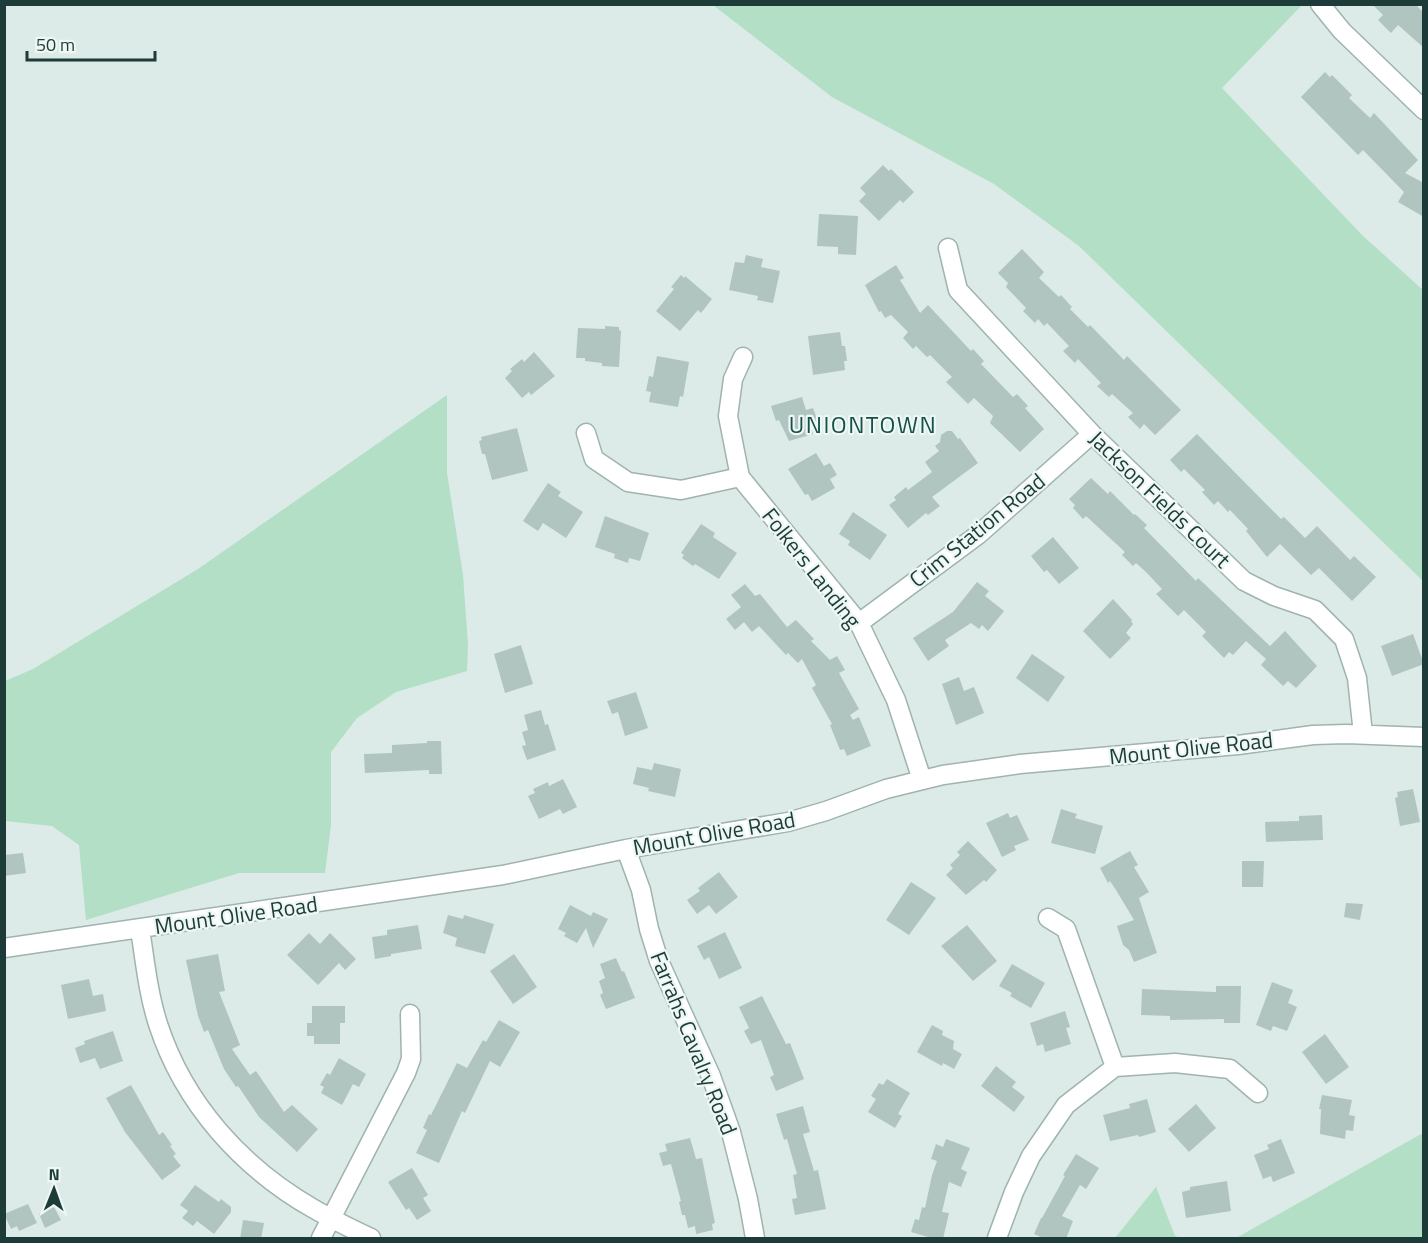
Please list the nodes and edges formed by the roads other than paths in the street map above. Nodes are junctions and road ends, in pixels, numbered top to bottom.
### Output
1 (1320, 4) edge
2 (1424, 110) edge
3 (948, 248) dead end
4 (743, 357) dead end
5 (586, 433) dead end
6 (1092, 434) junction
7 (740, 477) junction
8 (859, 623) junction
9 (1363, 734) junction
10 (1424, 737) edge
11 (922, 780) junction
12 (626, 849) junction
13 (1048, 918) dead end
14 (140, 929) junction
15 (4, 948) edge
16 (410, 1014) dead end
17 (1115, 1067) junction
18 (1258, 1093) dead end
19 (331, 1218) junction
20 (321, 1239) edge
21 (371, 1239) edge
22 (755, 1239) edge
23 (997, 1239) edge

1 - 2 street
3 - 6 street, Jackson Fields Court
4 - 7 street, Folkers Landing
5 - 7 street
6 - 8 street, Crim Station Road
6 - 9 street, Jackson Fields Court
7 - 8 street, Folkers Landing
8 - 11 street, Folkers Landing
9 - 10 street, Mount Olive Road
9 - 11 street, Mount Olive Road
11 - 12 street, Mount Olive Road
12 - 14 street, Mount Olive Road
12 - 22 street, Farrahs Cavalry Road
13 - 17 street
14 - 15 street, Mount Olive Road
14 - 19 street
16 - 19 street
17 - 18 street
17 - 23 street
19 - 20 street
19 - 21 street

